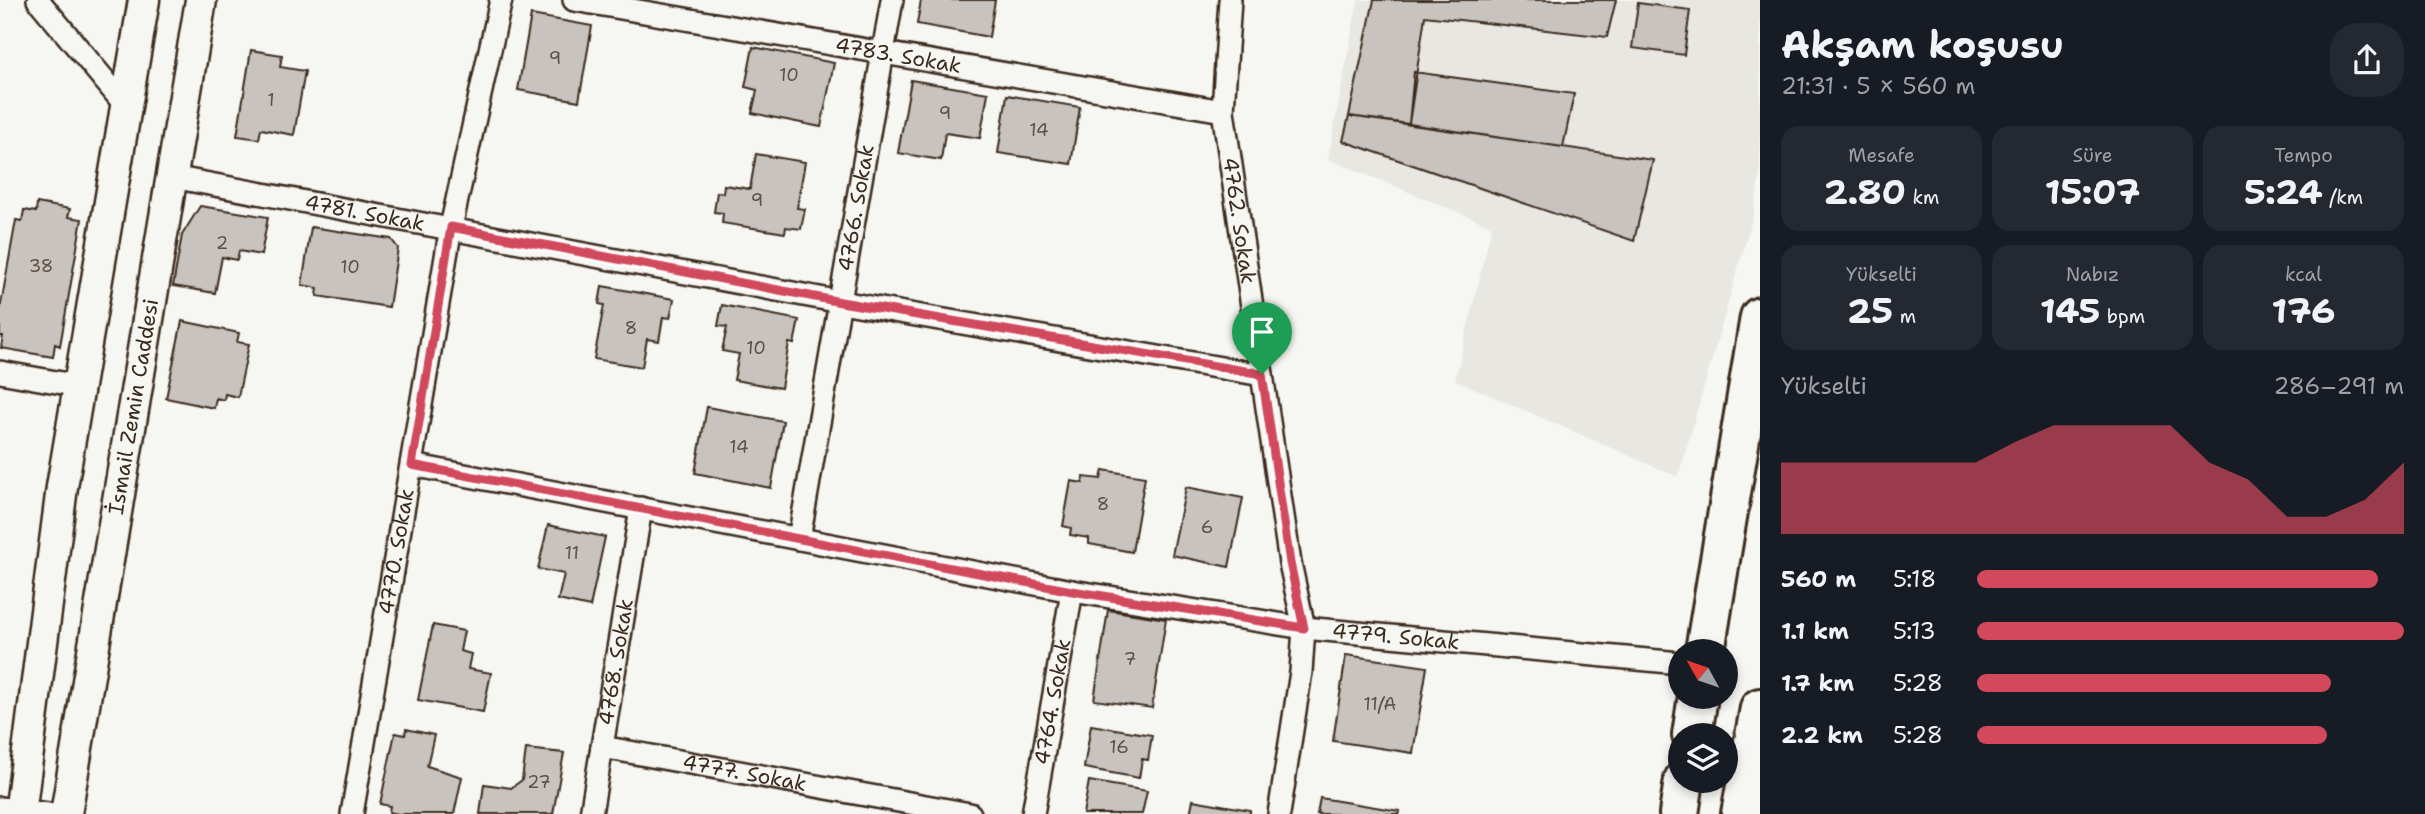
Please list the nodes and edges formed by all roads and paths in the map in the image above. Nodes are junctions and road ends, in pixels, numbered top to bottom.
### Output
1 (38, 0) edge
2 (144, 0) edge
3 (201, 0) edge
4 (501, 0) edge
5 (574, 0) edge
6 (892, 0) edge
7 (1230, 0) edge
8 (883, 51) junction
9 (126, 106) junction
10 (1223, 111) junction
11 (172, 177) junction
12 (451, 227) junction
13 (841, 302) junction
14 (1760, 317) edge
15 (0, 372) edge
16 (1262, 374) junction
17 (79, 386) junction
18 (412, 465) junction
19 (641, 509) junction
20 (799, 539) junction
21 (1072, 591) junction
22 (1304, 628) junction
23 (1707, 639) edge
24 (1668, 662) edge
25 (1760, 708) edge
26 (602, 747) junction
27 (1682, 793) edge
28 (22, 812) edge
29 (66, 814) edge
30 (352, 814) edge
31 (591, 814) edge
32 (970, 814) edge
33 (1032, 814) edge
34 (1279, 814) edge
35 (1679, 814) edge
36 (1741, 814) edge

1 - 9 street
2 - 9 main road
3 - 11 main road, İsmail Zemin Caddesi
4 - 12 street, 4770. Sokak
5 - 8 street, 4783. Sokak
6 - 8 street, 4766. Sokak
7 - 10 street, 4762. Sokak
8 - 10 street, 4783. Sokak
8 - 13 street, 4766. Sokak
9 - 17 main road
10 - 16 street, 4762. Sokak
11 - 12 street, 4781. Sokak
11 - 29 main road, İsmail Zemin Caddesi
12 - 13 street, 4781. Sokak
12 - 18 street, 4770. Sokak
13 - 16 street, 4781. Sokak
13 - 20 street, 4766. Sokak
14 - 23 highway
15 - 17 street
16 - 22 street, 4762. Sokak
17 - 28 main road
18 - 19 street, 4779. Sokak
18 - 30 street, 4770. Sokak
19 - 20 street, 4779. Sokak
19 - 26 street, 4768. Sokak
20 - 21 street, 4779. Sokak
21 - 22 street, 4779. Sokak
21 - 33 street, 4764. Sokak
22 - 24 street, 4779. Sokak
22 - 34 street, 4762. Sokak
25 - 36 highway
26 - 31 street, 4768. Sokak
26 - 32 street, 4777. Sokak
27 - 35 highway

